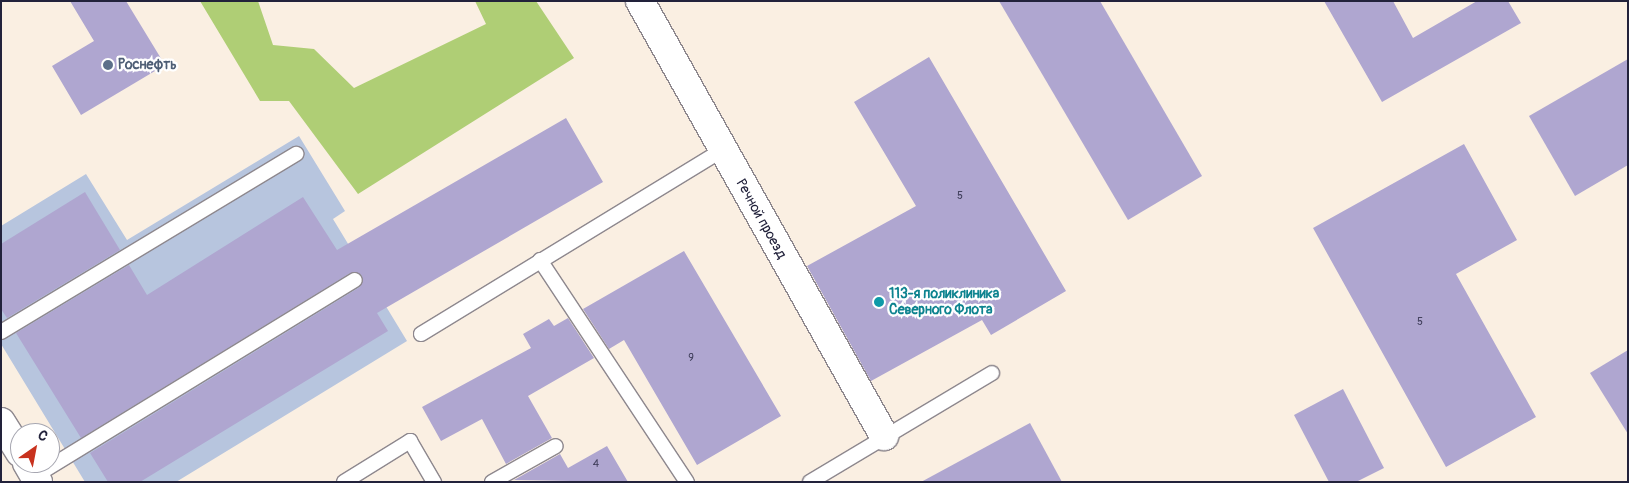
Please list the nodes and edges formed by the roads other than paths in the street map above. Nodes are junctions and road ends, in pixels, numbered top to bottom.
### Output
1 (640, 1) edge
2 (723, 150) junction
3 (296, 154) dead end
4 (540, 260) junction
5 (355, 280) dead end
6 (1, 332) edge
7 (421, 334) dead end
8 (992, 373) dead end
9 (1, 422) edge
10 (10, 436) edge
11 (884, 436) junction
12 (556, 446) dead end
13 (33, 474) edge
14 (344, 482) edge
15 (434, 482) edge
16 (492, 482) edge
17 (687, 482) edge
18 (810, 482) edge

1 - 2 street, Речной проезд
2 - 4 lane
2 - 11 street, Речной проезд
3 - 6 lane
4 - 7 lane
4 - 17 lane
5 - 13 lane
8 - 11 lane
9 - 10 street
11 - 18 lane
12 - 16 lane
14 - 15 lane

